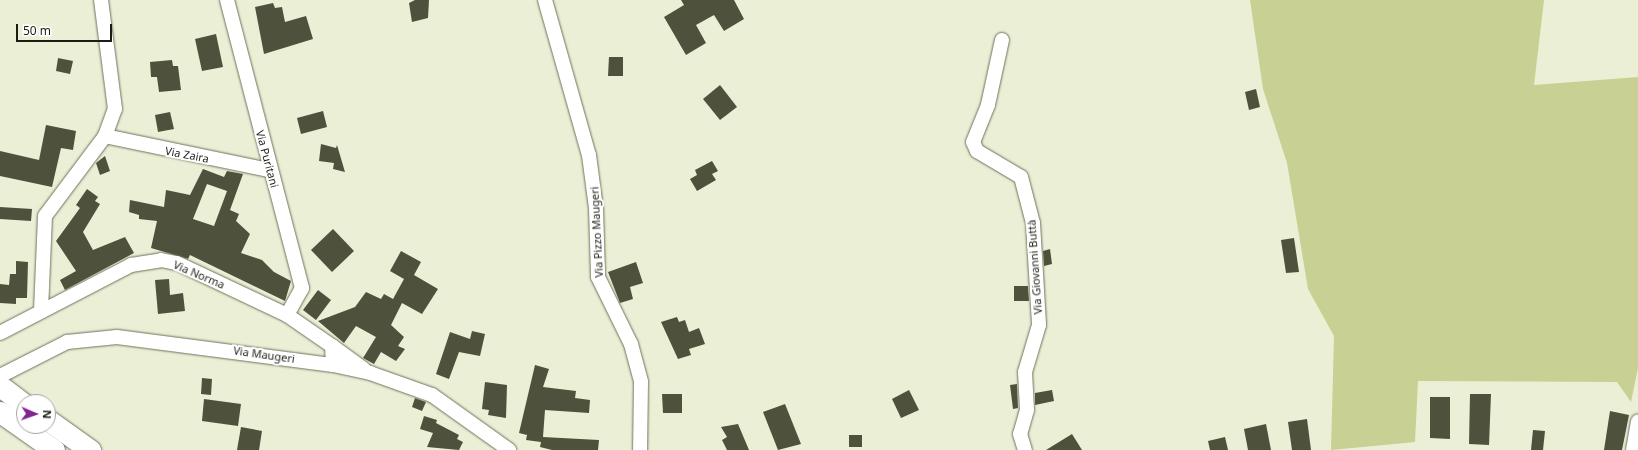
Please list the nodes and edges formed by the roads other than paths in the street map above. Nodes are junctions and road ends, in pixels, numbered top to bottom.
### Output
1 (101, 0) edge
2 (227, 0) edge
3 (545, 0) edge
4 (1002, 40) dead end
5 (105, 136) junction
6 (269, 170) junction
7 (41, 311) junction
8 (287, 316) junction
9 (0, 333) edge
10 (332, 346) junction
11 (333, 365) junction
12 (370, 373) junction
13 (2, 380) edge
14 (16, 395) edge
15 (0, 412) edge
16 (1638, 421) edge
17 (56, 426) edge
18 (638, 446) edge
19 (54, 450) edge
20 (90, 450) edge
21 (510, 450) edge
22 (1025, 450) edge
23 (1633, 450) edge

1 - 5 street
2 - 6 street, Via Puritani
3 - 18 street, Via Pizzo Maugeri
4 - 22 street, Via Giovanni Buttà
5 - 6 street, Via Zaira
5 - 7 street
6 - 8 street, Via Puritani
7 - 8 street, Via Norma
7 - 9 street, Via Norma
8 - 10 street, Via Norma
10 - 11 street
10 - 12 street, Via Norma
11 - 12 street, Via Maugeri
11 - 13 street, Via Maugeri
12 - 21 street, Via Maugeri
13 - 14 highway
15 - 19 highway
16 - 23 street
17 - 20 highway

